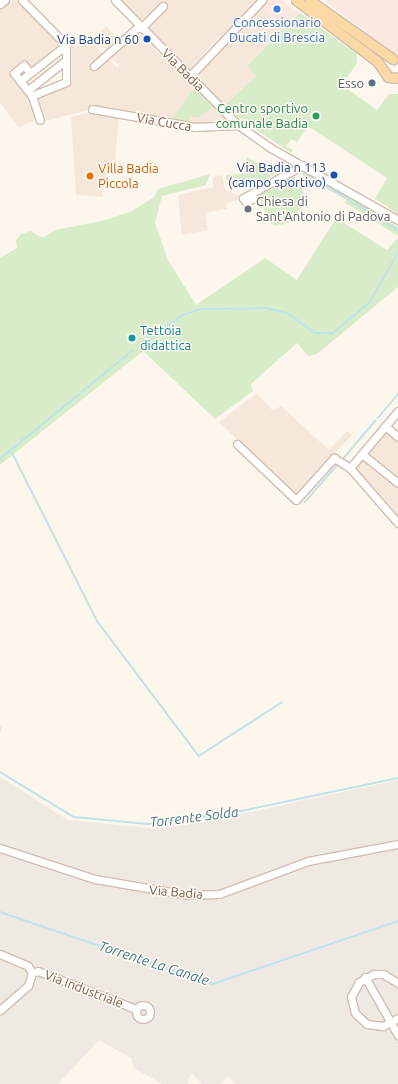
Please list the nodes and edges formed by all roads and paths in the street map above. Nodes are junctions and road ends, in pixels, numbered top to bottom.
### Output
1 (5, 0) edge
2 (22, 0) edge
3 (115, 0) edge
4 (262, 0) edge
5 (296, 0) edge
6 (309, 0) edge
7 (0, 4) edge
8 (163, 6) dead end
9 (140, 27) junction
10 (66, 45) junction
11 (396, 59) edge
12 (66, 60) junction
13 (94, 66) dead end
14 (384, 70) junction
15 (190, 76) junction
16 (397, 79) edge
17 (30, 93) junction
18 (92, 109) dead end
19 (40, 120) dead end
20 (238, 125) junction
21 (303, 165) junction
22 (254, 198) dead end
23 (398, 220) edge
24 (398, 411) edge
25 (385, 426) junction
26 (398, 437) edge
27 (237, 444) dead end
28 (362, 454) junction
29 (350, 468) junction
30 (398, 483) edge
31 (398, 524) edge
32 (398, 844) edge
33 (0, 848) edge
34 (0, 954) edge
35 (32, 973) junction
36 (365, 977) junction
37 (398, 983) edge
38 (136, 1009) dead end
39 (0, 1010) edge
40 (398, 1018) edge
41 (391, 1023) junction
42 (398, 1035) edge

1 - 7 street
2 - 10 street
3 - 9 street, Via Badia
4 - 15 street
5 - 14 main road
6 - 11 main road
8 - 9 street
9 - 13 street
9 - 15 street, Via Badia
10 - 12 street
10 - 17 street
11 - 14 main road
12 - 17 street
12 - 17 street
14 - 16 main road
15 - 20 street, Via Badia
17 - 19 street
18 - 20 street, Via Cucca
20 - 21 street, Via Badia
21 - 22 street
21 - 23 street, Via Badia
24 - 25 street
25 - 26 street
25 - 28 street
27 - 29 street
28 - 29 street
28 - 30 street
29 - 31 street
32 - 33 street, Via Badia
34 - 35 street, Via Industriale
35 - 38 street, Via Industriale
35 - 39 street, Via Industriale
36 - 37 street
36 - 41 street
36 - 41 street
40 - 41 street
41 - 42 street

